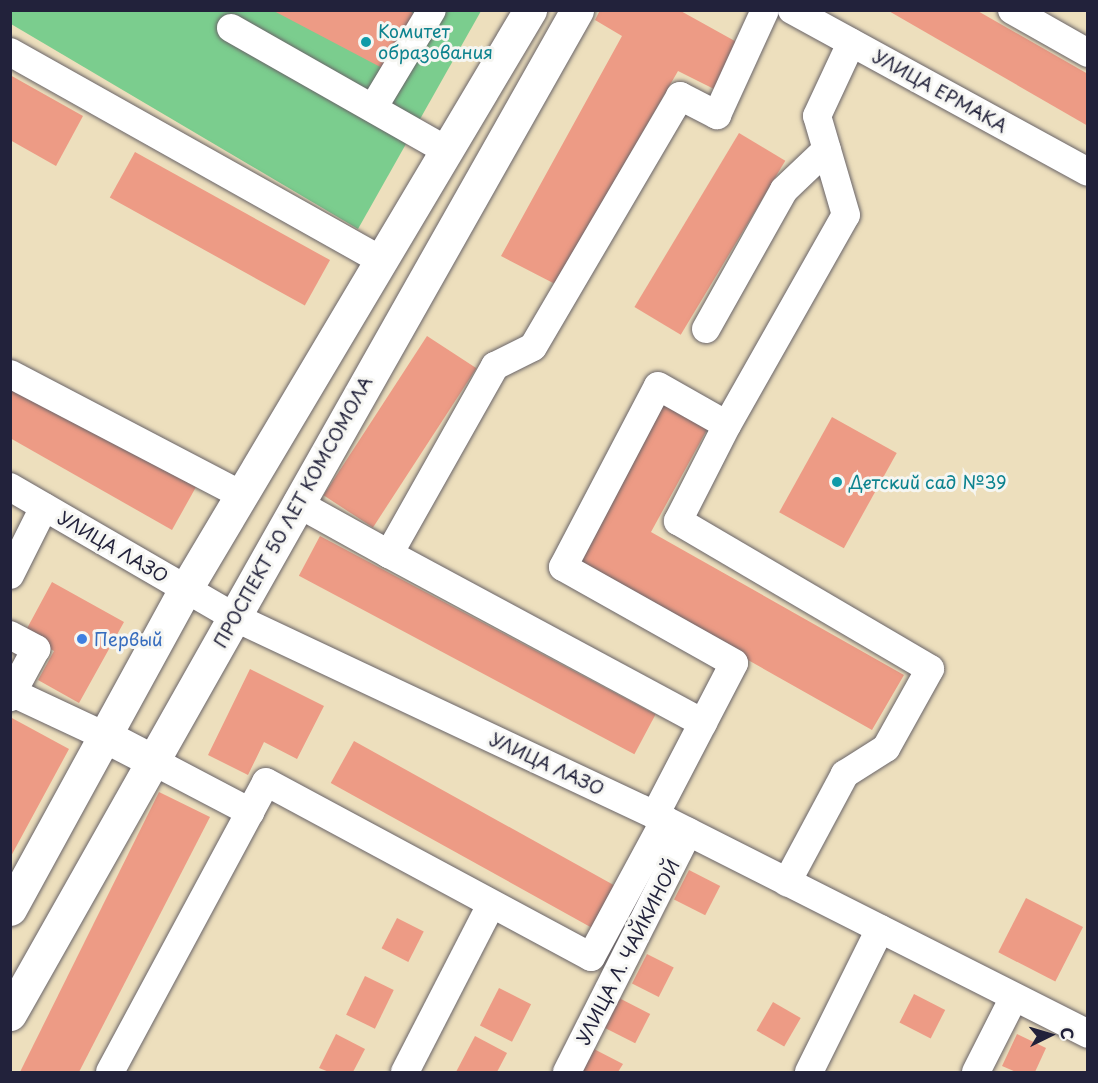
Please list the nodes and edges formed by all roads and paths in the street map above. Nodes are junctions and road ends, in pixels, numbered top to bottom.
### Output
1 (432, 10) edge
2 (530, 10) edge
3 (577, 10) edge
4 (765, 10) edge
5 (1012, 10) edge
6 (801, 12) edge
7 (231, 28) dead end
8 (851, 42) junction
9 (10, 52) edge
10 (1088, 53) edge
11 (373, 108) junction
12 (827, 149) junction
13 (446, 150) junction
14 (1088, 172) edge
15 (381, 260) junction
16 (706, 329) dead end
17 (10, 374) edge
18 (727, 426) junction
19 (10, 487) edge
20 (241, 495) junction
21 (297, 503) junction
22 (44, 507) junction
23 (389, 554) junction
24 (10, 575) edge
25 (185, 590) junction
26 (234, 617) junction
27 (10, 635) edge
28 (12, 695) edge
29 (703, 723) junction
30 (105, 736) junction
31 (153, 761) junction
32 (250, 812) junction
33 (670, 822) junction
34 (787, 882) junction
35 (491, 905) junction
36 (10, 909) edge
37 (880, 929) junction
38 (1014, 997) junction
39 (10, 1014) edge
40 (1088, 1034) edge
41 (110, 1072) edge
42 (405, 1072) edge
43 (567, 1072) edge
44 (809, 1072) edge
45 (976, 1072) edge

1 - 11 street
2 - 13 main road
3 - 21 main road, ПРОСПЕКТ 50 ЛЕТ КОМСОМОЛА
4 - 23 street
5 - 10 street
6 - 8 street, УЛИЦА ЕРМАКА
7 - 11 street
8 - 12 street
8 - 14 street, УЛИЦА ЕРМАКА
9 - 15 street
11 - 13 street
12 - 16 street
12 - 18 street
13 - 15 main road
15 - 20 main road
17 - 20 street
18 - 29 street
18 - 34 street
19 - 22 street, УЛИЦА ЛАЗО
20 - 25 main road
21 - 23 street
21 - 26 main road, ПРОСПЕКТ 50 ЛЕТ КОМСОМОЛА
22 - 24 street
22 - 25 street, УЛИЦА ЛАЗО
23 - 29 street
25 - 26 street, УЛИЦА ЛАЗО
25 - 30 main road
26 - 31 main road, ПРОСПЕКТ 50 ЛЕТ КОМСОМОЛА
26 - 33 street, УЛИЦА ЛАЗО
27 - 28 street
28 - 30 street
29 - 33 street
30 - 31 main road
30 - 36 main road
31 - 32 street
31 - 39 main road, ПРОСПЕКТ 50 ЛЕТ КОМСОМОЛА
32 - 35 street
32 - 41 street
33 - 34 street, УЛИЦА ЛАЗО
33 - 35 street
33 - 43 street, УЛИЦА Л. ЧАЙКИНОЙ
34 - 37 street, УЛИЦА ЛАЗО
35 - 42 street
37 - 38 street, УЛИЦА ЛАЗО
37 - 44 street
38 - 40 street, УЛИЦА ЛАЗО
38 - 45 street

